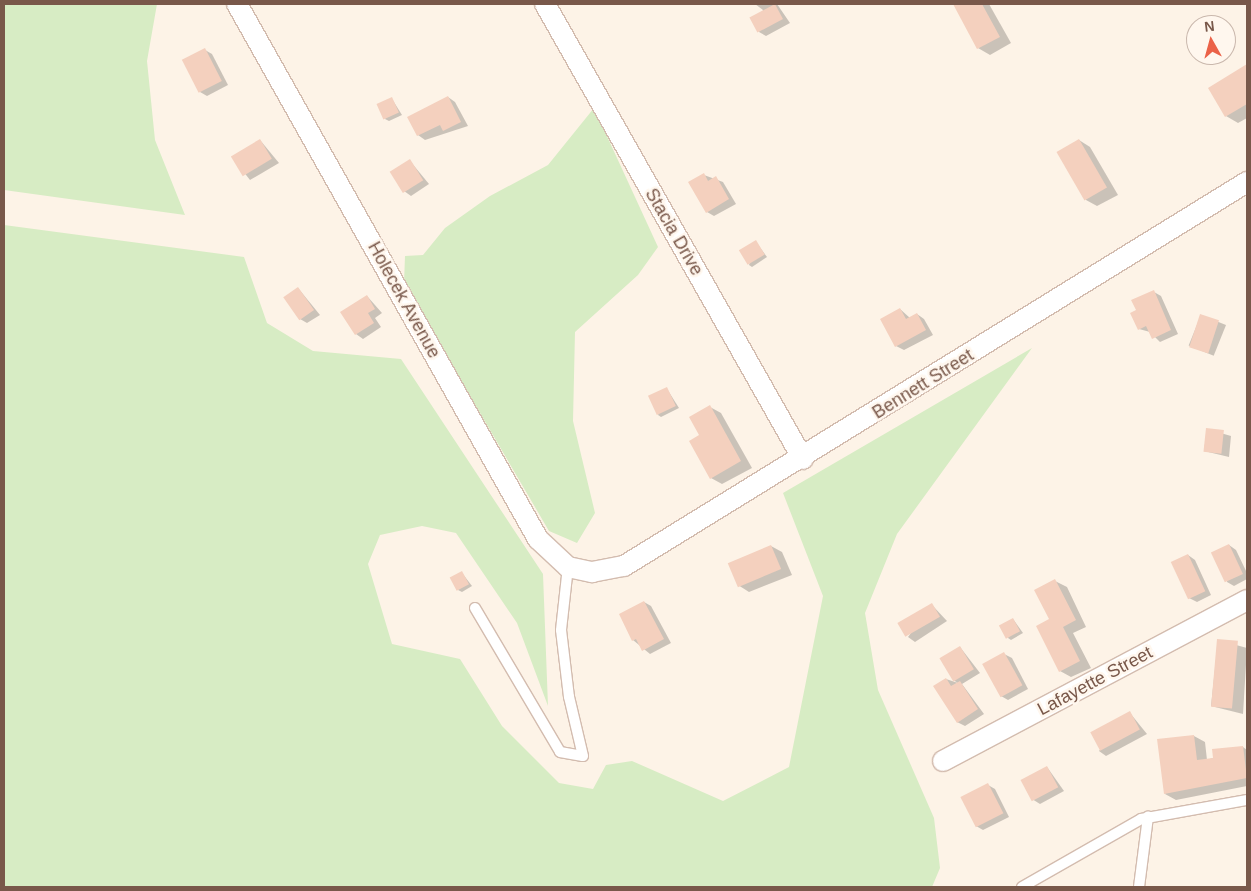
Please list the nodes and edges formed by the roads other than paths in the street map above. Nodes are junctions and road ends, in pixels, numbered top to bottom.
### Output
1 (237, 4) edge
2 (545, 4) edge
3 (1247, 182) edge
4 (803, 459) junction
5 (568, 567) junction
6 (1247, 600) edge
7 (475, 608) dead end
8 (942, 761) dead end
9 (1247, 800) edge
10 (1148, 817) junction
11 (1022, 887) edge
12 (1139, 887) edge

1 - 5 street, Holecek Avenue
2 - 4 street, Stacia Drive
3 - 4 street, Bennett Street
4 - 5 street, Bennett Street
5 - 7 lane
6 - 8 street, Lafayette Street
9 - 10 lane
10 - 11 lane
10 - 12 lane

